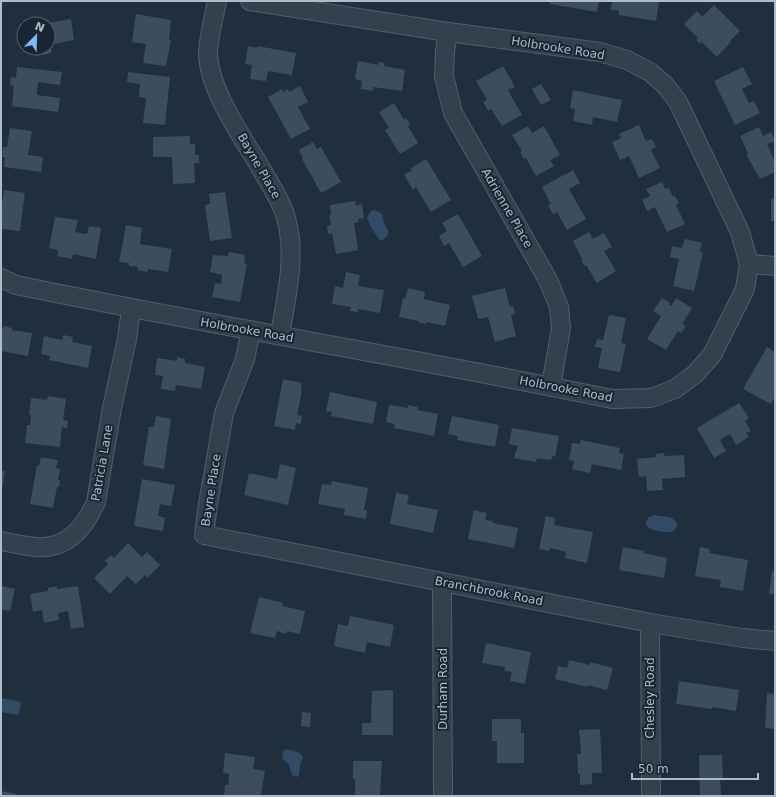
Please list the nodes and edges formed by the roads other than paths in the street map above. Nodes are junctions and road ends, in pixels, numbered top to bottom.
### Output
1 (217, 1) edge
2 (250, 1) edge
3 (448, 32) junction
4 (749, 264) junction
5 (775, 266) edge
6 (1, 278) edge
7 (131, 309) junction
8 (251, 330) junction
9 (280, 335) junction
10 (551, 386) junction
11 (204, 535) joint
12 (1, 541) edge
13 (442, 582) junction
14 (650, 623) junction
15 (775, 641) edge
16 (443, 796) edge
17 (651, 796) edge

1 - 9 street, Bayne Place
2 - 3 street, Holbrooke Road
3 - 4 street, Holbrooke Road
3 - 10 street, Adrienne Place
4 - 5 street
4 - 10 street, Holbrooke Road
6 - 7 street, Holbrooke Road
7 - 8 street, Holbrooke Road
7 - 12 street, Patricia Lane
8 - 9 street, Holbrooke Road
8 - 11 street, Bayne Place
9 - 10 street, Holbrooke Road
11 - 13 street, Branchbrook Road
13 - 14 street, Branchbrook Road
13 - 16 street, Durham Road
14 - 15 street, Branchbrook Road
14 - 17 street, Chesley Road

